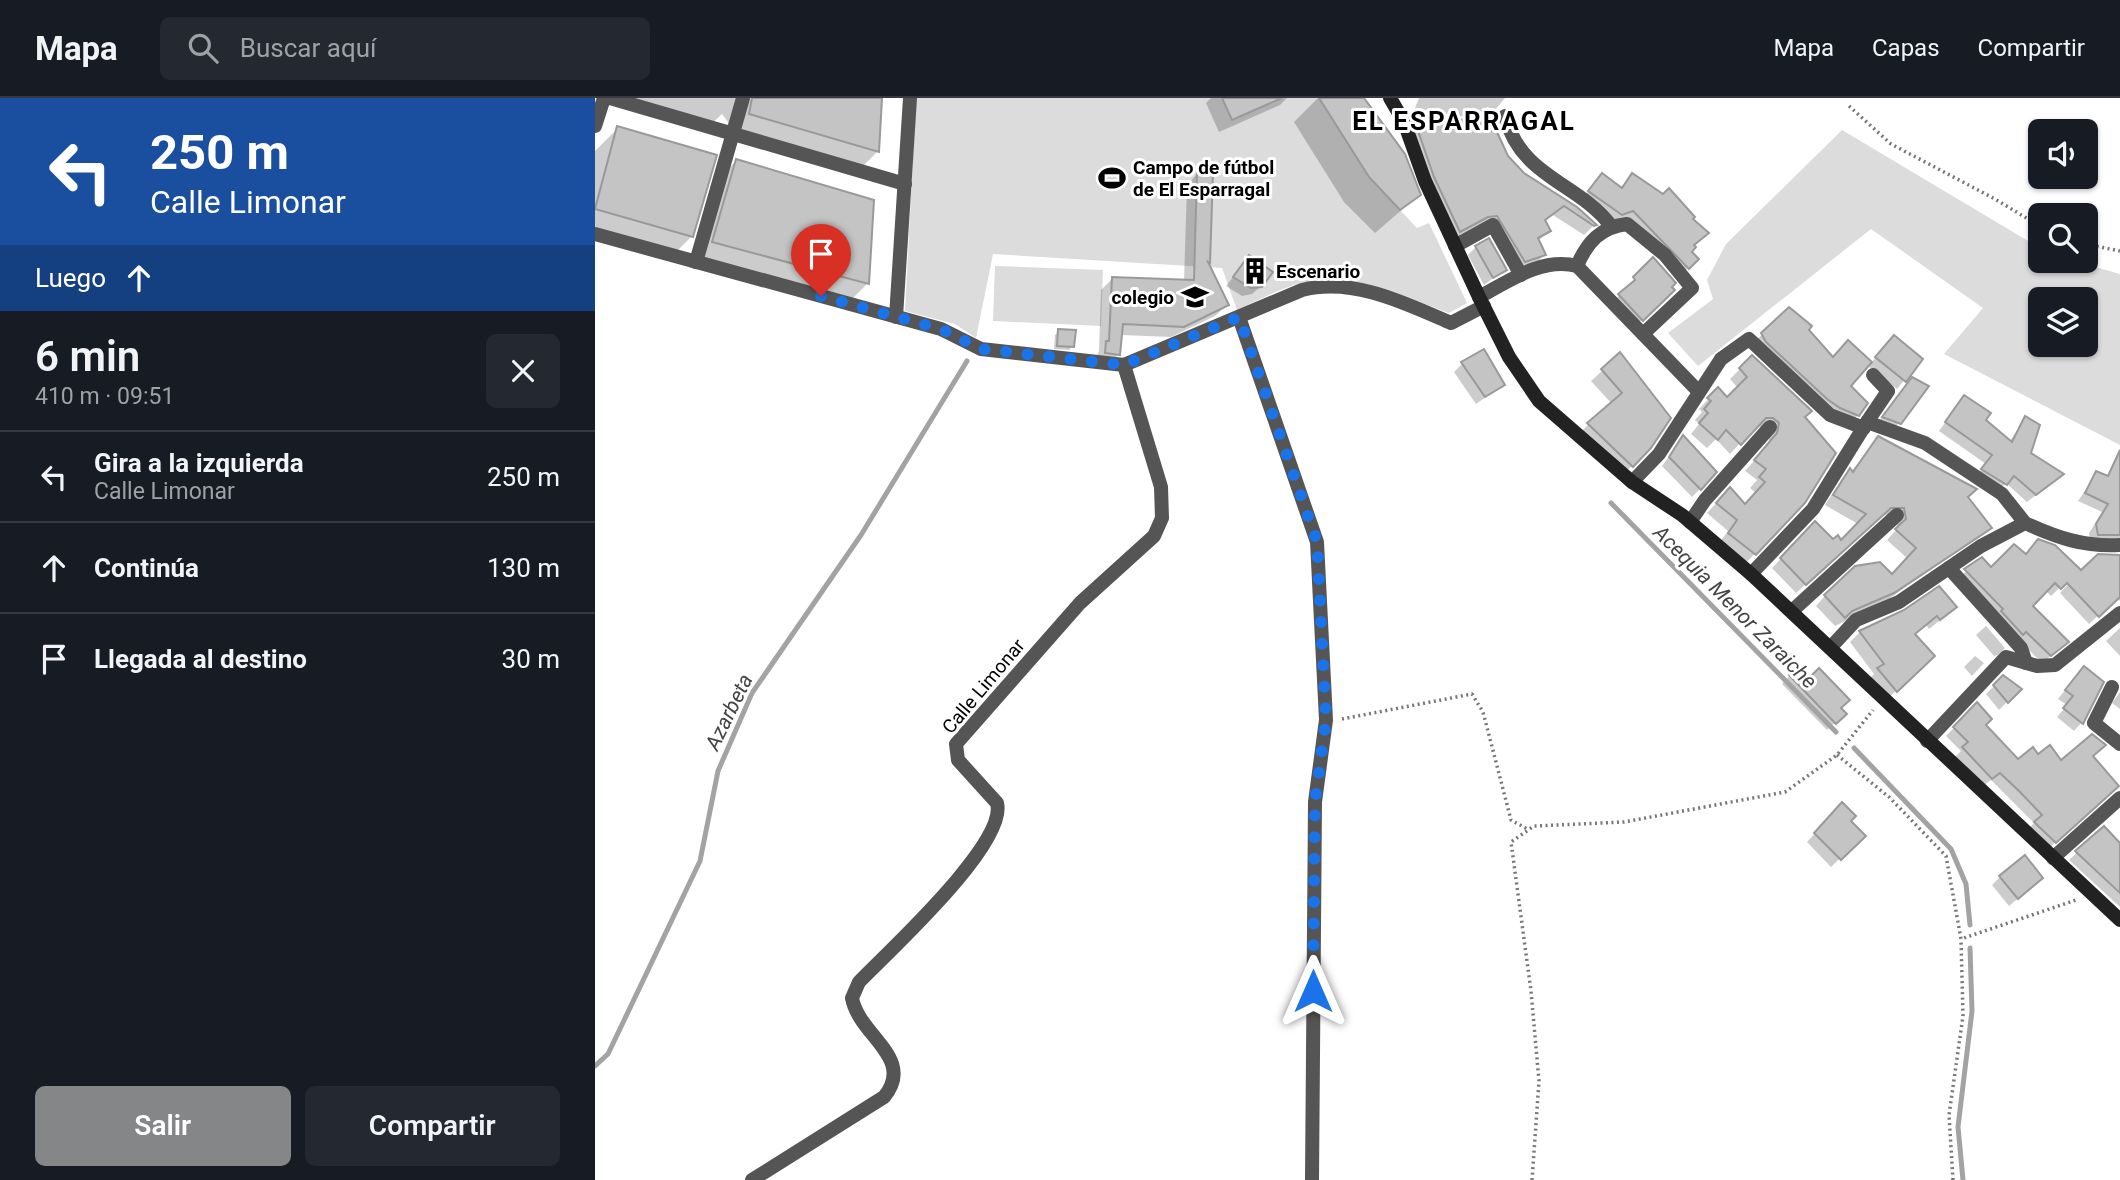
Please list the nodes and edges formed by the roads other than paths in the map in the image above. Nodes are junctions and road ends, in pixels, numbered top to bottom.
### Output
1 (604, 98) edge
2 (610, 98) edge
3 (743, 98) edge
4 (910, 98) edge
5 (1390, 98) edge
6 (1505, 116) dead end
7 (595, 126) edge
8 (733, 134) junction
9 (905, 184) junction
10 (1611, 226) junction
11 (595, 234) edge
12 (1455, 246) junction
13 (696, 262) junction
14 (1577, 266) junction
15 (1521, 275) junction
16 (1481, 302) junction
17 (897, 317) junction
18 (1239, 317) junction
19 (1643, 334) junction
20 (1124, 365) junction
21 (1873, 374) dead end
22 (1699, 393) junction
23 (1866, 425) junction
24 (1770, 427) dead end
25 (1632, 482) junction
26 (1897, 515) dead end
27 (1690, 523) junction
28 (2025, 523) junction
29 (2120, 545) edge
30 (1949, 568) junction
31 (1751, 574) junction
32 (1791, 611) junction
33 (2120, 613) edge
34 (1831, 647) junction
35 (2026, 663) junction
36 (2112, 687) dead end
37 (1927, 741) junction
38 (2120, 744) edge
39 (2120, 798) edge
40 (2053, 858) junction
41 (2120, 919) edge
42 (752, 1180) edge
43 (1312, 1180) edge

1 - 7 street
2 - 8 street
3 - 8 street
4 - 9 street
5 - 12 main road
6 - 10 street
8 - 9 street
8 - 13 street
9 - 17 street
10 - 14 street
10 - 19 street
11 - 13 street
12 - 15 street
12 - 16 main road
13 - 17 street
14 - 15 street
14 - 19 street
15 - 16 street
16 - 18 street
16 - 25 main road
17 - 20 street
18 - 20 street
18 - 43 street
19 - 22 street
20 - 42 street, Calle Limonar
21 - 23 street
22 - 23 street
22 - 25 street
23 - 28 street
23 - 31 street
24 - 27 street
25 - 27 main road
26 - 32 street
27 - 31 main road
28 - 29 street
28 - 30 street
30 - 34 street
30 - 35 street
31 - 32 main road
32 - 34 main road
33 - 35 street
34 - 37 main road
35 - 37 street
36 - 38 street
37 - 40 main road
39 - 40 street
40 - 41 main road

